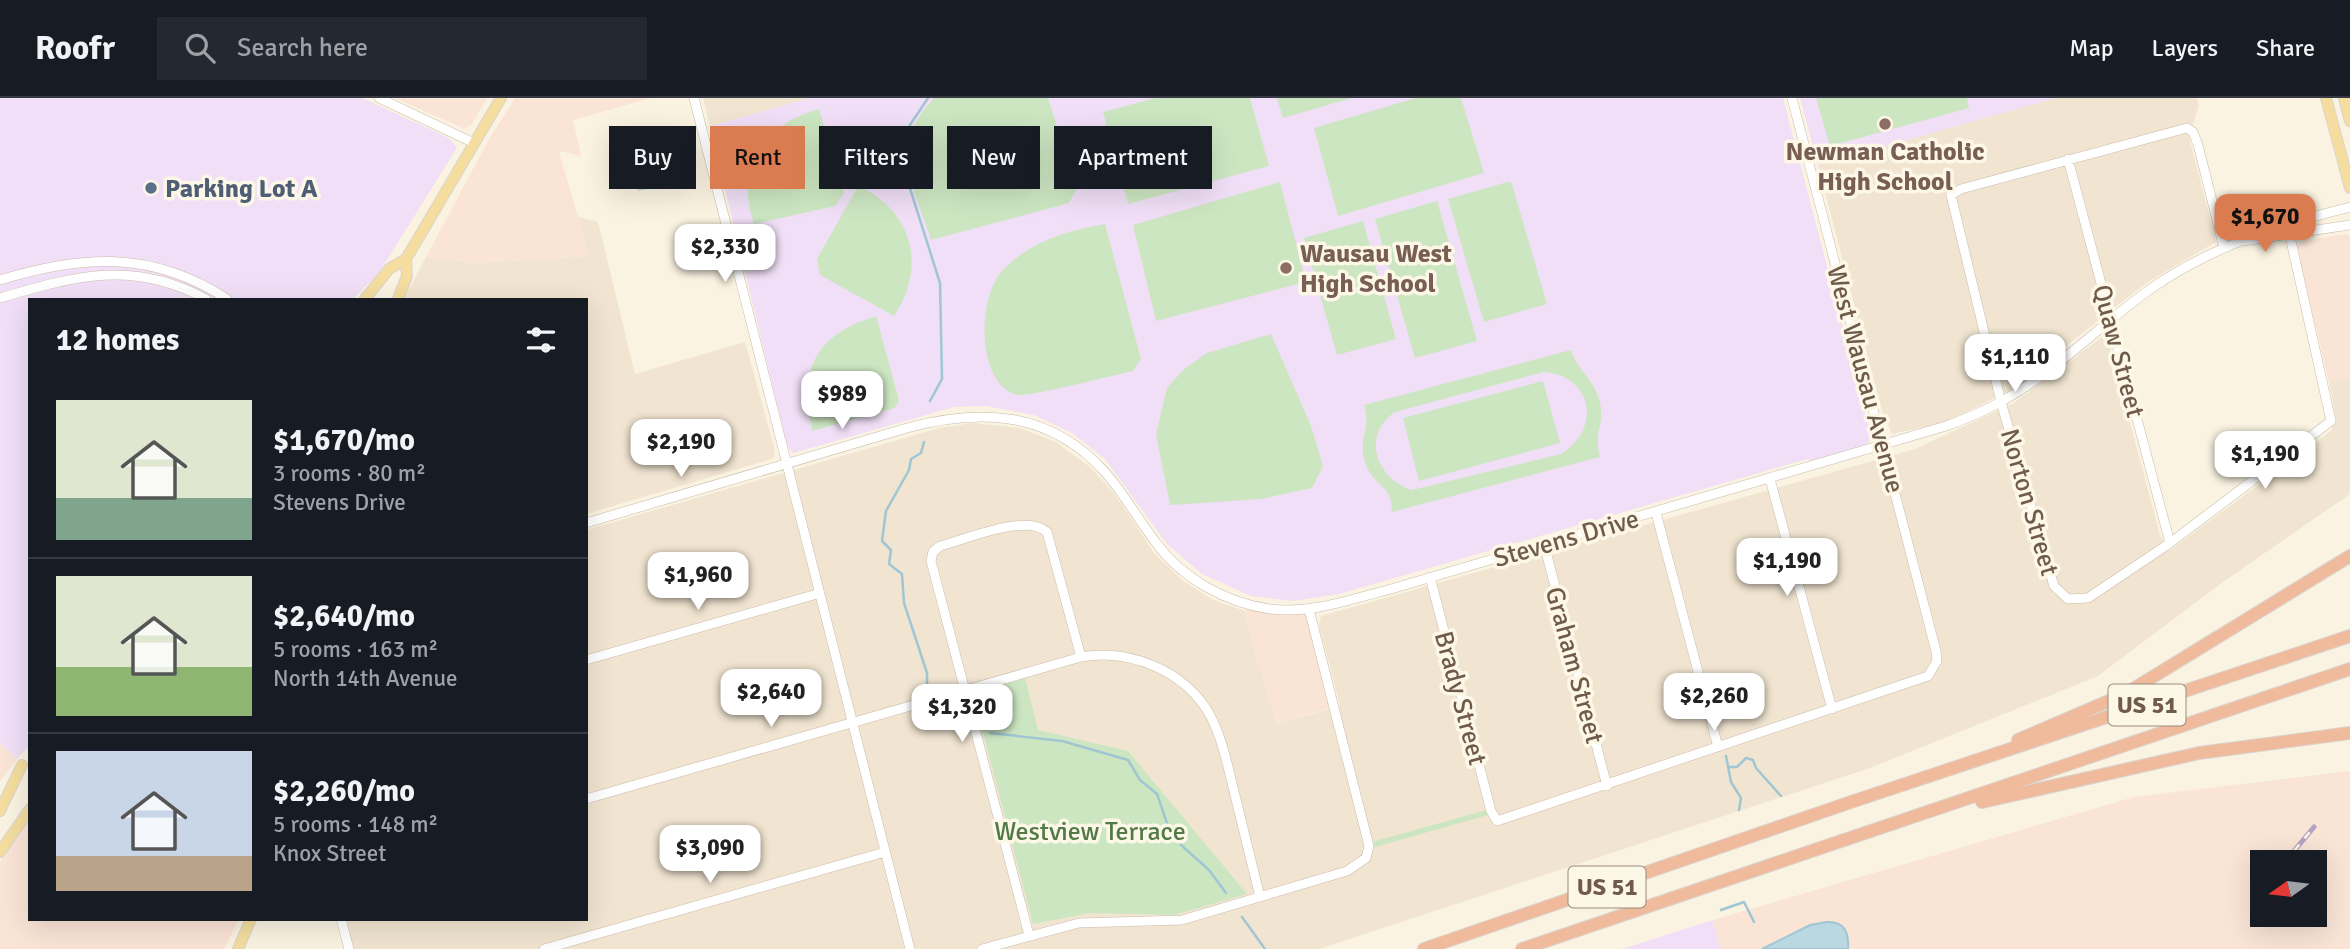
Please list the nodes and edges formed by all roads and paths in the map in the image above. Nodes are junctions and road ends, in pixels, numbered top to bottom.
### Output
1 (379, 98) edge
2 (501, 98) edge
3 (694, 98) edge
4 (1792, 98) edge
5 (2326, 98) edge
6 (2344, 98) edge
7 (2350, 121) edge
8 (474, 143) junction
9 (2068, 159) junction
10 (2350, 188) edge
11 (2350, 207) edge
12 (2287, 223) junction
13 (2350, 225) edge
14 (2290, 235) junction
15 (2238, 242) junction
16 (2224, 248) junction
17 (406, 259) junction
18 (386, 273) junction
19 (0, 280) edge
20 (0, 298) edge
21 (203, 298) edge
22 (225, 298) edge
23 (366, 298) edge
24 (372, 298) edge
25 (398, 298) edge
26 (2110, 319) junction
27 (2001, 402) junction
28 (1883, 447) junction
29 (785, 464) junction
30 (1770, 479) junction
31 (1656, 513) junction
32 (588, 522) edge
33 (2170, 543) junction
34 (1544, 544) junction
35 (2350, 556) edge
36 (1430, 577) junction
37 (817, 594) junction
38 (1309, 609) junction
39 (2350, 636) edge
40 (1081, 657) junction
41 (588, 659) edge
42 (2350, 669) edge
43 (963, 690) junction
44 (1832, 709) junction
45 (850, 721) junction
46 (2350, 733) edge
47 (1718, 747) junction
48 (28, 757) edge
49 (22, 765) junction
50 (1943, 771) junction
51 (1606, 786) junction
52 (0, 795) edge
53 (588, 798) edge
54 (1947, 807) junction
55 (0, 811) edge
56 (28, 812) edge
57 (0, 852) edge
58 (885, 852) junction
59 (1260, 897) junction
60 (250, 921) edge
61 (342, 921) edge
62 (1029, 935) junction
63 (238, 949) edge
64 (349, 949) edge
65 (544, 949) edge
66 (910, 949) edge
67 (982, 949) edge
68 (1424, 949) edge
69 (1522, 949) edge

1 - 8 street
2 - 8 main road
3 - 29 street
4 - 28 street, West Wausau Avenue
5 - 10 main road
6 - 7 main road
8 - 17 main road
9 - 16 street
9 - 26 street, Quaw Street
9 - 27 street, Norton Street
11 - 12 street, Stevens Drive
12 - 14 street
12 - 15 street, Stevens Drive
13 - 14 street, Stevens Drive
14 - 15 street, Stevens Drive
14 - 33 street
15 - 16 street, Stevens Drive
16 - 26 street, Stevens Drive
17 - 18 main road
17 - 25 main road
18 - 23 main road
18 - 24 main road
19 - 22 street
20 - 21 street
26 - 27 street, Stevens Drive
26 - 33 street, Quaw Street
27 - 28 street, Stevens Drive
27 - 33 street, Norton Street
28 - 30 street, Stevens Drive
28 - 44 street, West Wausau Avenue
29 - 32 street, Stevens Drive
29 - 37 street
29 - 38 street, Stevens Drive
30 - 31 street, Stevens Drive
30 - 44 street
31 - 34 street, Stevens Drive
31 - 47 street
34 - 36 street, Stevens Drive
34 - 51 street, Graham Street
35 - 50 highway
36 - 38 street, Stevens Drive
36 - 51 street, Brady Street
37 - 41 street
37 - 45 street
38 - 59 street
39 - 50 highway, US 51
40 - 43 street
40 - 43 street
40 - 59 street
42 - 54 highway, US 51
43 - 45 street
43 - 62 street
44 - 47 street
45 - 53 street
45 - 58 street
46 - 54 highway
47 - 51 street
48 - 49 main road
49 - 52 main road
49 - 55 main road
50 - 68 highway, US 51
54 - 69 highway, US 51
56 - 57 main road
58 - 65 street
58 - 66 street
59 - 62 street
60 - 63 main road
61 - 64 street
62 - 67 street

